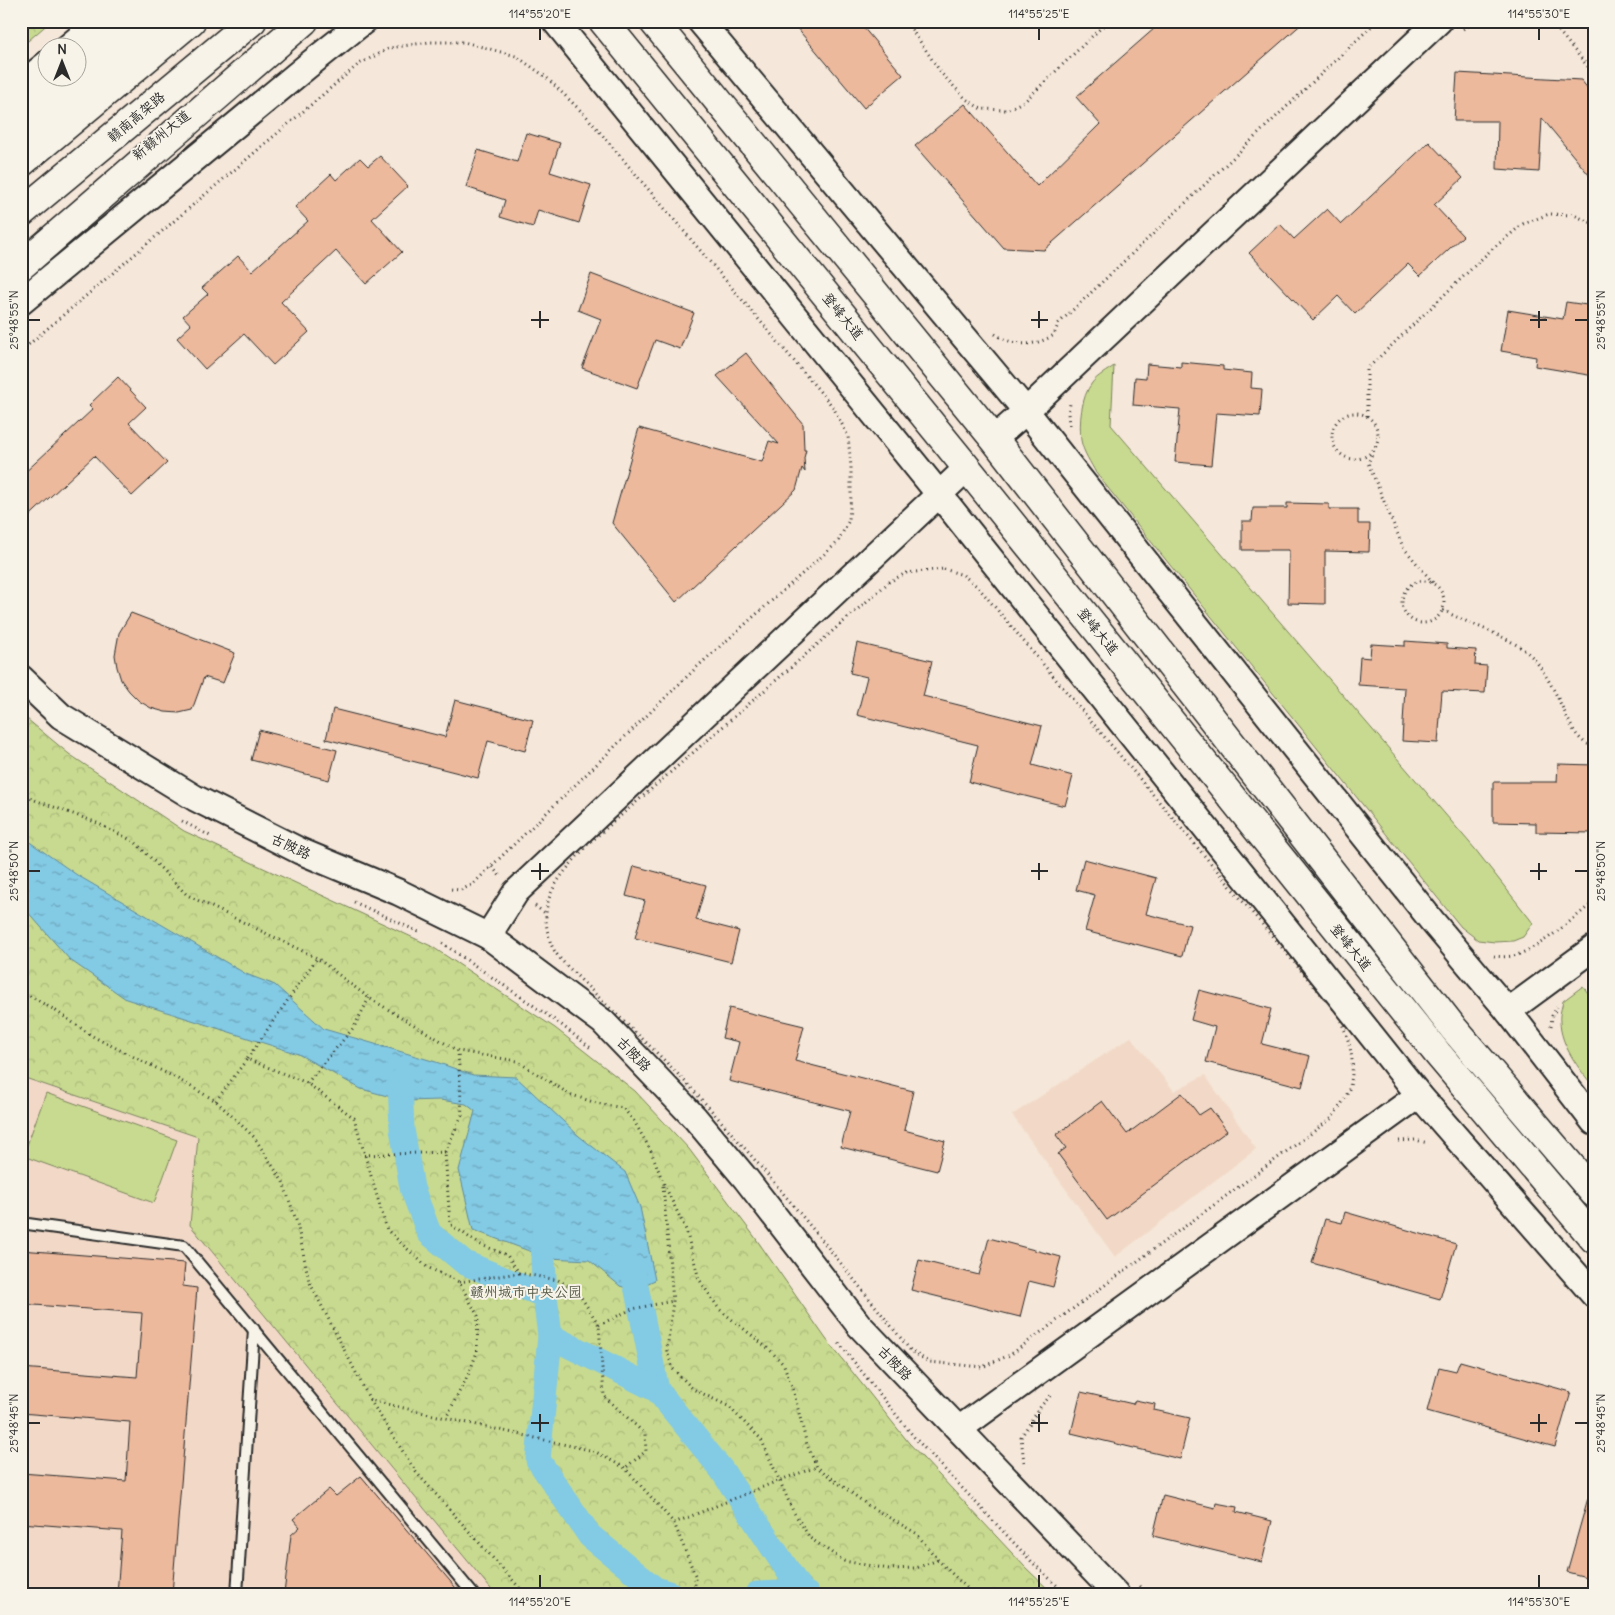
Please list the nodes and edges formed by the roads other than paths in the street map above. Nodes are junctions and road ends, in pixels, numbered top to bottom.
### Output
1 (98, 21) edge
2 (141, 21) edge
3 (155, 21) edge
4 (191, 21) edge
5 (252, 21) edge
6 (303, 21) edge
7 (364, 21) edge
8 (555, 21) edge
9 (603, 21) edge
10 (653, 21) edge
11 (700, 21) edge
12 (1438, 21) edge
13 (78, 38) edge
14 (88, 61) edge
15 (38, 71) edge
16 (21, 85) edge
17 (53, 88) edge
18 (21, 112) edge
19 (21, 132) edge
20 (21, 162) edge
21 (21, 213) edge
22 (21, 248) edge
23 (21, 266) edge
24 (21, 302) edge
25 (1026, 411) junction
26 (994, 439) junction
27 (967, 468) junction
28 (939, 494) junction
29 (21, 678) edge
30 (488, 936) junction
31 (1594, 948) edge
32 (1508, 1011) junction
33 (1419, 1095) junction
34 (1594, 1122) edge
35 (1594, 1193) edge
36 (21, 1223) edge
37 (1594, 1239) edge
38 (1594, 1296) edge
39 (254, 1329) junction
40 (959, 1429) junction
41 (1125, 1587) edge
42 (237, 1594) edge
43 (473, 1594) edge

1 - 13 street
2 - 14 main road
3 - 19 main road
4 - 20 main road
5 - 21 main road, 赣南高架路
6 - 22 main road, 新赣州大道
6 - 23 main road
7 - 24 street
8 - 28 street
9 - 27 main road, 登峰大道
10 - 26 main road
11 - 25 street
12 - 25 street
15 - 16 street
17 - 18 main road
25 - 26 street
25 - 32 street
26 - 35 main road
27 - 28 street
27 - 37 main road, 登峰大道
28 - 30 street
28 - 33 street
29 - 30 street, 古陂路
30 - 40 street, 古陂路
31 - 32 street
32 - 34 street
33 - 38 street
33 - 40 street
36 - 39 lane
39 - 42 lane
39 - 43 lane
40 - 41 street, 古陂路

